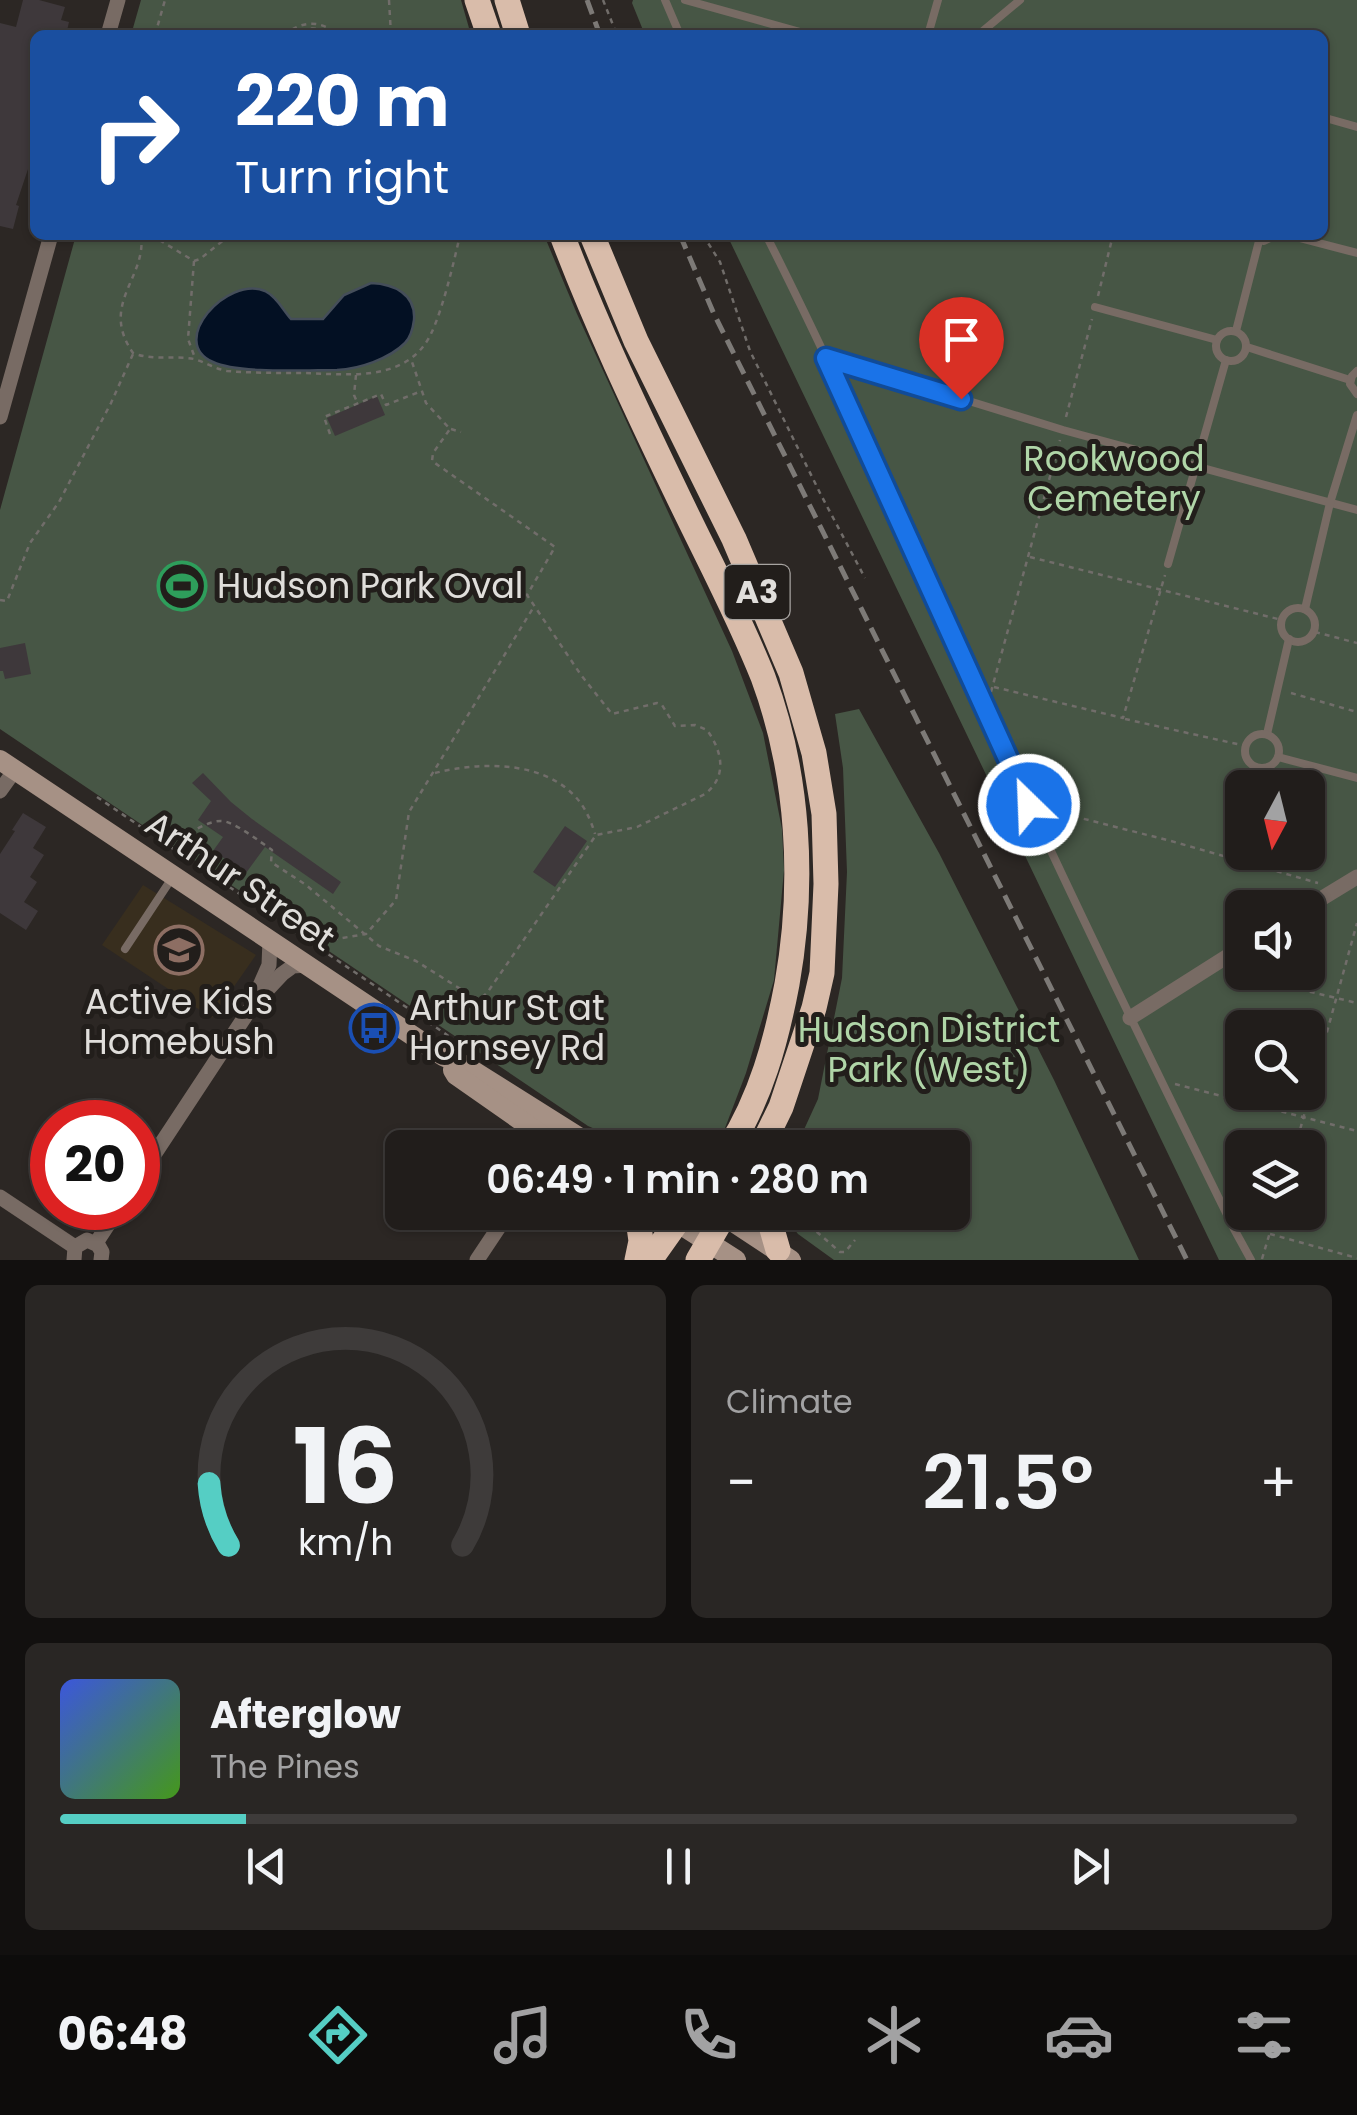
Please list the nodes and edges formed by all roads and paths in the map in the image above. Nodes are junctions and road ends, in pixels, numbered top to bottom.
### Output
1 (118, 0) edge
2 (165, 0) edge
3 (389, 0) edge
4 (477, 0) edge
5 (506, 0) edge
6 (602, 0) edge
7 (682, 0) edge
8 (938, 0) edge
9 (1020, 0) edge
10 (665, 1) edge
11 (109, 30) edge
12 (157, 30) edge
13 (293, 30) edge
14 (327, 30) edge
15 (391, 30) edge
16 (487, 30) edge
17 (516, 30) edge
18 (615, 30) edge
19 (678, 30) edge
20 (793, 30) edge
21 (929, 30) edge
22 (984, 30) edge
23 (1328, 119) edge
24 (1357, 127) edge
25 (50, 240) edge
26 (142, 240) edge
27 (159, 240) edge
28 (224, 240) edge
29 (459, 240) edge
30 (564, 240) edge
31 (594, 240) edge
32 (706, 240) edge
33 (768, 240) edge
34 (1113, 240) edge
35 (1255, 240) edge
36 (1307, 240) edge
37 (216, 246) junction
38 (1357, 253) edge
39 (222, 254) dead end
40 (194, 261) junction
41 (1095, 307) junction
42 (1236, 331) junction
43 (1218, 340) junction
44 (1246, 347) junction
45 (133, 352) junction
46 (826, 358) junction
47 (412, 359) junction
48 (196, 360) junction
49 (1226, 360) junction
50 (1357, 371) edge
51 (356, 374) junction
52 (1350, 380) junction
53 (420, 391) junction
54 (1357, 394) edge
55 (357, 403) junction
56 (1357, 416) edge
57 (0, 417) edge
58 (450, 428) junction
59 (1063, 430) junction
60 (461, 432) dead end
61 (330, 434) dead end
62 (1195, 464) junction
63 (1330, 502) junction
64 (1357, 510) edge
65 (1028, 556) junction
66 (1168, 564) joint
67 (865, 578) dead end
68 (1161, 590) junction
69 (0, 600) edge
70 (534, 607) junction
71 (1304, 608) junction
72 (1282, 620) junction
73 (1314, 632) junction
74 (1289, 639) junction
75 (1357, 643) edge
76 (993, 687) junction
77 (1278, 689) junction
78 (986, 711) junction
79 (1357, 712) edge
80 (1123, 718) junction
81 (1268, 734) junction
82 (1246, 746) junction
83 (1278, 757) junction
84 (7, 765) edge
85 (431, 774) junction
86 (1357, 778) edge
87 (0, 791) edge
88 (97, 797) dead end
89 (1029, 805) junction
90 (189, 833) dead end
91 (596, 836) junction
92 (174, 875) junction
93 (1356, 879) edge
94 (1338, 889) junction
95 (1325, 897) edge
96 (1357, 924) edge
97 (366, 934) junction
98 (270, 940) junction
99 (125, 949) dead end
100 (309, 954) junction
101 (1225, 958) edge
102 (1210, 968) junction
103 (1338, 997) junction
104 (1357, 1003) edge
105 (252, 1006) junction
106 (1130, 1018) junction
107 (451, 1050) junction
108 (1161, 1080) junction
109 (782, 1107) junction
110 (1304, 1116) junction
111 (534, 1130) edge
112 (580, 1130) edge
113 (740, 1130) edge
114 (770, 1130) edge
115 (781, 1130) edge
116 (1300, 1130) edge
117 (1357, 1132) edge
118 (160, 1146) edge
119 (0, 1197) edge
120 (105, 1230) edge
121 (497, 1230) edge
122 (639, 1230) edge
123 (666, 1230) edge
124 (686, 1230) edge
125 (747, 1230) edge
126 (775, 1230) edge
127 (815, 1230) edge
128 (1271, 1230) edge
129 (1270, 1234) junction
130 (855, 1240) dead end
131 (96, 1243) junction
132 (703, 1251) edge
133 (75, 1254) edge
134 (785, 1255) edge
135 (1357, 1258) edge
136 (101, 1260) edge
137 (477, 1260) edge
138 (636, 1260) edge
139 (650, 1260) edge
140 (736, 1260) edge
141 (1251, 1260) edge
142 (1262, 1260) edge

1 - 11 street
2 - 12 path
3 - 15 path
4 - 16 highway
5 - 17 highway
6 - 18 path
7 - 10 lane
7 - 20 lane
8 - 21 lane
9 - 22 lane
10 - 19 lane
13 - 14 path
23 - 24 lane
25 - 57 street
26 - 45 path
27 - 40 path
28 - 37 path
29 - 47 path
30 - 113 highway, A3
31 - 109 highway, A3
32 - 67 path
33 - 46 lane
34 - 41 path
35 - 42 lane
36 - 38 lane
37 - 39 path
37 - 40 path
40 - 48 path
41 - 43 lane
41 - 59 path
42 - 43 lane
42 - 44 lane
43 - 49 lane
44 - 49 lane
44 - 52 lane
45 - 48 path
45 - 69 path
46 - 59 lane
46 - 78 lane
47 - 51 path
47 - 53 path
48 - 51 path
49 - 62 lane
50 - 52 lane
51 - 55 path
52 - 54 lane
53 - 55 path
53 - 58 path
55 - 61 path
56 - 63 lane
58 - 60 path
58 - 70 path
59 - 62 lane
59 - 65 path
62 - 63 lane
62 - 66 lane
63 - 64 lane
63 - 71 lane
65 - 68 path
65 - 76 path
66 - 68 path
68 - 72 path
68 - 80 path
70 - 85 path
70 - 91 path
71 - 72 lane
71 - 73 lane
72 - 74 lane
73 - 74 lane
73 - 75 path
74 - 77 lane
76 - 78 path
76 - 80 path
77 - 79 path
77 - 81 lane
78 - 89 lane
80 - 82 path
81 - 82 lane
81 - 83 lane
82 - 83 lane
83 - 86 lane
84 - 87 street
84 - 92 main road, Arthur Street
85 - 91 path
85 - 97 path
88 - 100 path
89 - 94 path
89 - 106 lane
90 - 97 path
91 - 97 path
92 - 98 main road, Arthur Street
92 - 99 lane
93 - 94 street
94 - 95 street
96 - 103 path
97 - 100 path
98 - 100 main road, Arthur Street
98 - 105 street
100 - 105 street
100 - 107 main road, Arthur Street
100 - 107 path
101 - 102 street
102 - 103 path
102 - 106 street
103 - 104 path
103 - 110 path
105 - 118 street
106 - 108 lane
107 - 111 main road, Arthur Street
107 - 112 main road, Arthur Street
108 - 110 path
108 - 141 lane
109 - 114 highway, A3
109 - 115 highway
110 - 116 path
110 - 117 path
119 - 133 street
120 - 131 street
121 - 137 street
122 - 138 highway
123 - 139 highway
124 - 132 main road
125 - 134 main road
126 - 134 highway
127 - 130 path
128 - 129 path
129 - 135 path
129 - 142 path
131 - 133 street
131 - 136 street
132 - 140 main road

